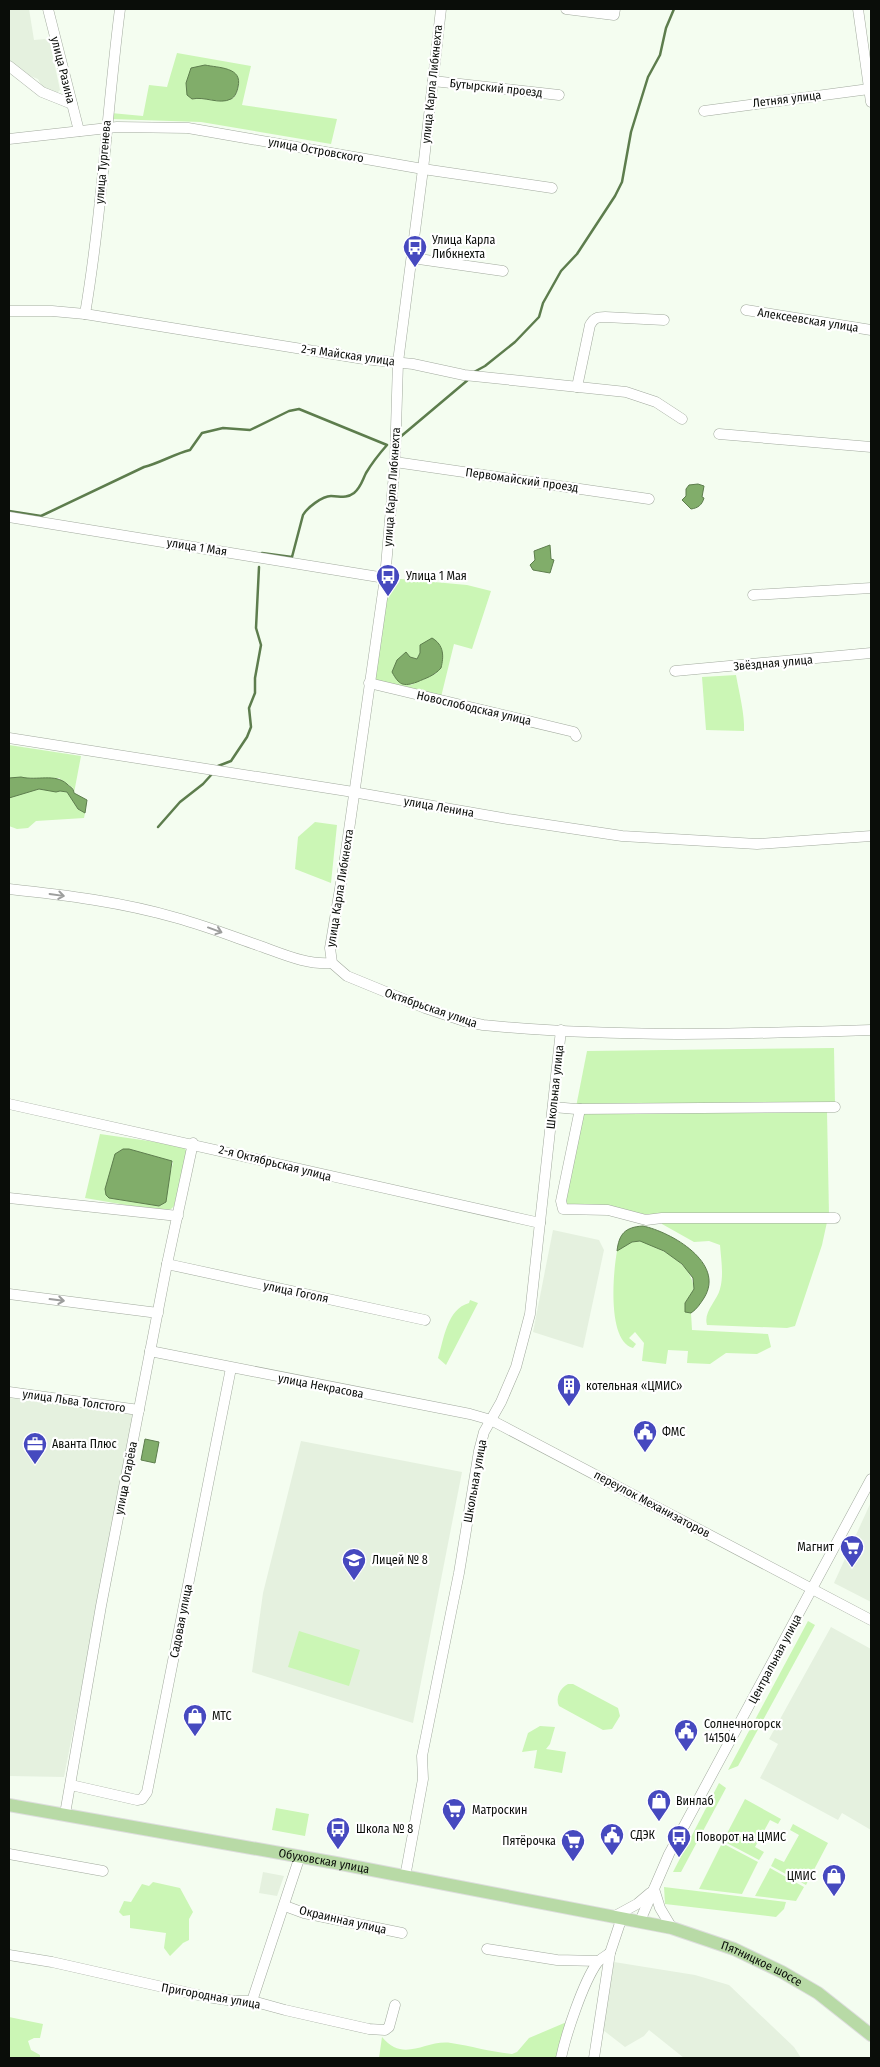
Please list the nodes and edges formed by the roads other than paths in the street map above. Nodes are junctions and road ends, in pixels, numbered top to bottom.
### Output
1 (48, 9) edge
2 (120, 9) edge
3 (441, 9) edge
4 (566, 9) edge
5 (858, 9) edge
6 (615, 12) edge
7 (9, 66) edge
8 (433, 81) junction
9 (869, 89) junction
10 (559, 95) dead end
11 (871, 102) edge
12 (72, 104) junction
13 (704, 111) dead end
14 (107, 127) junction
15 (79, 131) junction
16 (9, 139) edge
17 (423, 169) junction
18 (552, 188) dead end
19 (412, 258) junction
20 (502, 272) dead end
21 (9, 310) edge
22 (746, 310) dead end
23 (85, 314) junction
24 (664, 320) dead end
25 (871, 330) edge
26 (398, 362) junction
27 (577, 387) junction
28 (682, 419) dead end
29 (719, 434) dead end
30 (871, 447) edge
31 (395, 462) junction
32 (649, 498) dead end
33 (9, 517) edge
34 (385, 578) junction
35 (871, 588) edge
36 (753, 595) dead end
37 (871, 653) edge
38 (675, 672) dead end
39 (369, 683) junction
40 (576, 736) dead end
41 (9, 738) edge
42 (354, 792) junction
43 (871, 836) edge
44 (9, 889) edge
45 (332, 963) junction
46 (561, 1030) junction
47 (871, 1030) edge
48 (9, 1104) edge
49 (553, 1107) junction
50 (835, 1107) dead end
51 (580, 1109) junction
52 (193, 1143) junction
53 (9, 1198) edge
54 (178, 1216) junction
55 (834, 1218) dead end
56 (540, 1223) junction
57 (167, 1264) junction
58 (9, 1294) edge
59 (158, 1313) junction
60 (425, 1320) dead end
61 (150, 1352) junction
62 (231, 1368) junction
63 (9, 1392) edge
64 (139, 1410) junction
65 (491, 1420) junction
66 (871, 1479) edge
67 (814, 1589) junction
68 (871, 1620) edge
69 (71, 1785) junction
70 (9, 1805) edge
71 (65, 1814) junction
72 (9, 1854) edge
73 (300, 1856) junction
74 (104, 1870) dead end
75 (405, 1877) junction
76 (654, 1889) junction
77 (284, 1906) junction
78 (618, 1916) junction
79 (640, 1920) junction
80 (672, 1928) junction
81 (402, 1933) dead end
82 (487, 1949) dead end
83 (610, 1953) junction
84 (9, 1955) edge
85 (598, 1961) junction
86 (252, 2001) junction
87 (396, 2005) dead end
88 (871, 2035) edge
89 (561, 2058) edge
90 (594, 2058) edge

1 - 12 street, улица Разина
2 - 14 street, улица Тургенева
3 - 8 street, улица Карла Либкнехта
4 - 6 street
5 - 9 street
7 - 12 street
8 - 10 street, Бутырский проезд
8 - 17 street, улица Карла Либкнехта
9 - 11 street
9 - 13 street, Летняя улица
12 - 15 street, улица Разина
14 - 15 street, улица Островского
14 - 17 street, улица Островского
14 - 23 street, улица Тургенева
15 - 16 street, улица Островского
17 - 18 street, улица Островского
17 - 19 street, улица Карла Либкнехта
19 - 20 street
19 - 26 street, улица Карла Либкнехта
21 - 23 street, 2-я Майская улица
22 - 25 street, Алексеевская улица
23 - 26 street, 2-я Майская улица
24 - 27 street
26 - 27 street, 2-я Майская улица
26 - 31 street, улица Карла Либкнехта
27 - 28 street, 2-я Майская улица
29 - 30 street
31 - 32 street, Первомайский проезд
31 - 34 street, улица Карла Либкнехта
33 - 34 street, улица 1 Мая
34 - 39 street, улица Карла Либкнехта
35 - 36 street
37 - 38 street, Звёздная улица
39 - 40 street, Новослободская улица
39 - 42 street, улица Карла Либкнехта
41 - 42 street, улица Ленина
42 - 43 street, улица Ленина
42 - 45 street, улица Карла Либкнехта
44 -> 45 street
45 - 46 street, Октябрьская улица
46 - 47 street, Октябрьская улица
46 - 49 street, Школьная улица
48 - 52 street, 2-я Октябрьская улица
49 - 51 street
49 - 56 street, Школьная улица
50 - 51 street
51 - 55 street
52 - 54 street, улица Огарёва
52 - 56 street, 2-я Октябрьская улица
53 - 54 street
54 - 57 street, улица Огарёва
56 - 65 street, Школьная улица
57 - 59 street, улица Огарёва
57 - 60 street, улица Гоголя
58 -> 59 street
59 - 61 street, улица Огарёва
61 - 62 street, улица Некрасова
61 - 64 street, улица Огарёва
62 - 65 street, улица Некрасова
62 - 69 street, Садовая улица
63 - 64 street, улица Льва Толстого
64 - 69 street, улица Огарёва
65 - 67 street, переулок Механизаторов
65 - 75 street, Школьная улица
66 - 67 street, Центральная улица
67 - 68 street, переулок Механизаторов
67 - 76 street, Центральная улица
69 - 71 street, улица Огарёва
70 - 71 main road, Обуховская улица
71 - 73 main road, Обуховская улица
72 - 74 street
73 - 75 main road, Обуховская улица
73 - 77 street
75 - 78 main road, Обуховская улица
76 - 78 street
76 - 79 street, Центральная улица
76 - 80 street
77 - 81 street, Окраинная улица
77 - 86 street
78 - 79 main road, Обуховская улица
78 - 83 street
79 - 80 main road, Пятницкое шоссе
80 - 88 main road, Пятницкое шоссе
82 - 85 street
83 - 85 street
83 - 90 street
84 - 86 street, Пригородная улица
85 - 89 street
86 - 87 street, Пригородная улица

